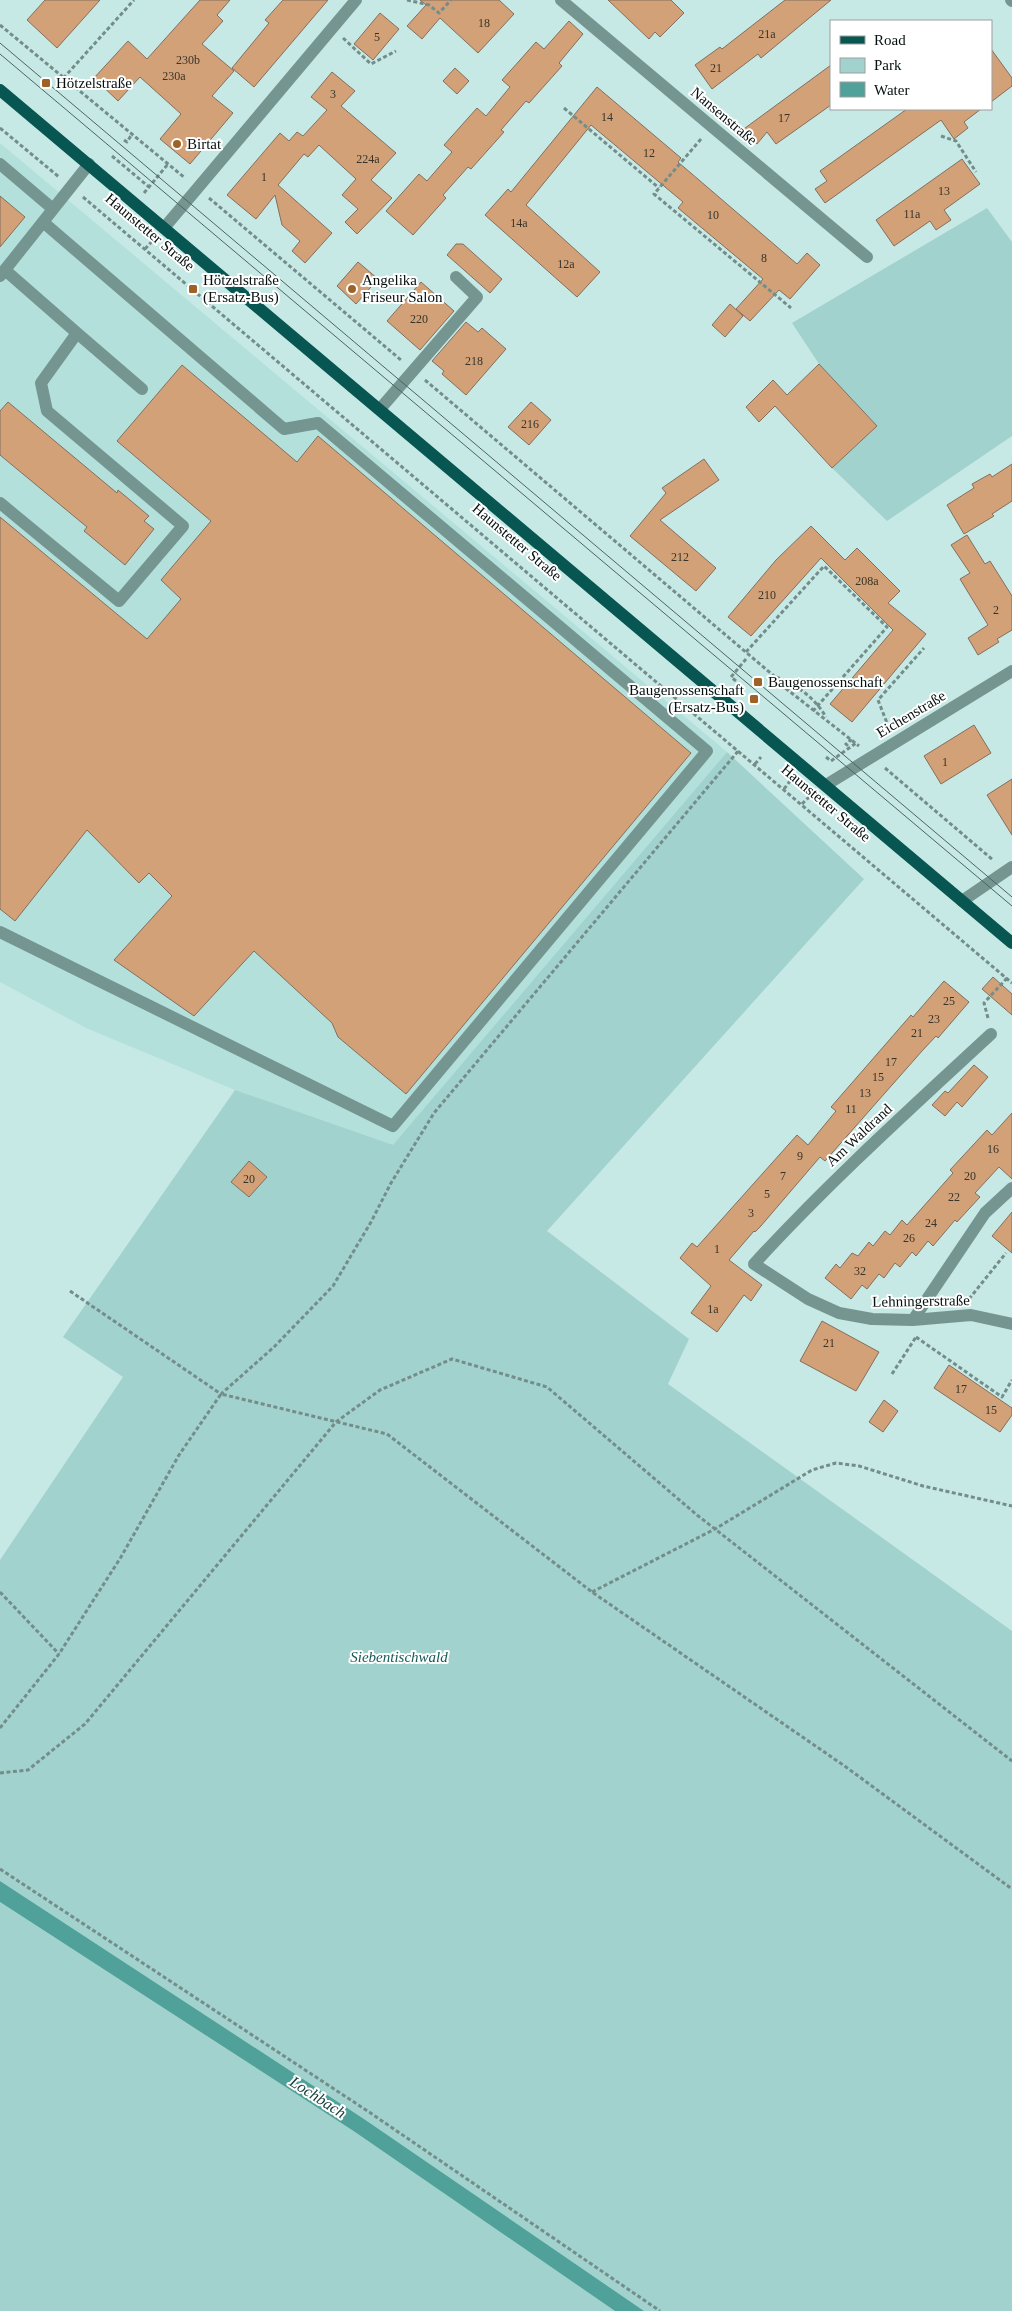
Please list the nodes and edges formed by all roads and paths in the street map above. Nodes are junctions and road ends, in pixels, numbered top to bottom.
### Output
1 (134, 0) edge
2 (356, 0) edge
3 (407, 0) edge
4 (451, 0) edge
5 (561, 0) edge
6 (0, 24) edge
7 (332, 28) junction
8 (396, 51) dead end
9 (64, 77) junction
10 (59, 82) dead end
11 (0, 90) edge
12 (564, 108) dead end
13 (712, 126) junction
14 (0, 128) edge
15 (132, 134) junction
16 (941, 136) dead end
17 (124, 140) dead end
18 (112, 156) dead end
19 (0, 164) edge
20 (89, 164) junction
21 (976, 172) dead end
22 (71, 187) junction
23 (149, 187) dead end
24 (659, 188) junction
25 (197, 189) junction
26 (53, 209) junction
27 (43, 222) junction
28 (164, 228) junction
29 (866, 257) dead end
30 (2, 273) edge
31 (456, 277) dead end
32 (791, 308) dead end
33 (77, 333) junction
34 (414, 371) junction
35 (142, 388) dead end
36 (380, 410) junction
37 (0, 503) edge
38 (924, 648) dead end
39 (746, 652) junction
40 (750, 655) junction
41 (1012, 671) edge
42 (774, 676) junction
43 (736, 681) dead end
44 (818, 704) junction
45 (813, 711) junction
46 (826, 718) junction
47 (851, 739) junction
48 (845, 743) dead end
49 (856, 743) junction
50 (894, 743) junction
51 (739, 750) junction
52 (761, 757) dead end
53 (826, 757) dead end
54 (871, 757) junction
55 (755, 764) junction
56 (790, 781) dead end
57 (826, 786) junction
58 (784, 789) junction
59 (1009, 869) edge
60 (962, 902) junction
61 (0, 932) edge
62 (1012, 943) edge
63 (1007, 978) junction
64 (1012, 983) edge
65 (991, 1034) joint
66 (1012, 1188) edge
67 (1006, 1253) dead end
68 (754, 1264) joint
69 (70, 1291) dead end
70 (971, 1314) junction
71 (926, 1319) junction
72 (913, 1320) junction
73 (1012, 1324) edge
74 (916, 1337) junction
75 (892, 1374) dead end
76 (1012, 1380) edge
77 (221, 1394) junction
78 (336, 1422) junction
79 (1012, 1506) edge
80 (715, 1529) junction
81 (0, 1592) edge
82 (592, 1592) junction
83 (59, 1654) junction
84 (0, 1728) edge
85 (1012, 1762) edge
86 (0, 1773) edge
87 (0, 1869) edge
88 (1012, 1889) edge
89 (660, 2311) edge

1 - 9 path
2 - 7 street
3 - 4 path
5 - 13 street, Nansenstraße
6 - 9 path
7 - 8 path
7 - 25 street
9 - 10 path
9 - 15 path
11 - 20 main road, Haunstetter Straße
12 - 24 path
13 - 24 path
13 - 29 street, Nansenstraße
14 - 22 path, Haunstetter Straße
15 - 17 path
15 - 25 path
16 - 21 path
18 - 23 path
19 - 26 street
20 - 22 street
20 - 28 main road, Haunstetter Straße
22 - 26 street
22 - 51 path, Haunstetter Straße
24 - 32 path
25 - 28 street
25 - 34 path
26 - 27 street
27 - 30 street
27 - 61 street
28 - 36 main road, Haunstetter Straße
30 - 33 street
31 - 34 street
33 - 35 street
33 - 37 street
34 - 36 street
34 - 39 path
36 - 57 main road, Haunstetter Straße
38 - 50 path
39 - 40 path
39 - 44 path
40 - 42 path
40 - 43 path
41 - 50 street, Eichenstraße
42 - 44 path
42 - 45 path
44 - 45 path
44 - 46 path
45 - 46 path
46 - 47 path
47 - 48 path
47 - 49 path
49 - 53 path
49 - 54 path
50 - 54 street, Eichenstraße
51 - 55 path, Haunstetter Straße
51 - 77 path
52 - 55 path
54 - 57 street, Eichenstraße
54 - 59 path
55 - 58 path, Haunstetter Straße
56 - 58 path
57 - 60 main road, Haunstetter Straße
58 - 63 path, Haunstetter Straße
59 - 60 street
60 - 62 main road, Haunstetter Straße
63 - 64 path, Haunstetter Straße
63 - 65 path
65 - 68 street, Am Waldrand
66 - 72 street
67 - 70 path
68 - 72 street, Lehningerstraße
69 - 77 path
70 - 71 street, Lehningerstraße
70 - 73 street, Lehningerstraße
71 - 72 street, Lehningerstraße
71 - 74 path
74 - 75 path
74 - 76 path
77 - 78 path
77 - 83 path
78 - 80 path
78 - 82 path
78 - 86 path
79 - 80 path
80 - 82 path
80 - 85 path
81 - 83 path
82 - 88 path
83 - 84 path
87 - 89 path

